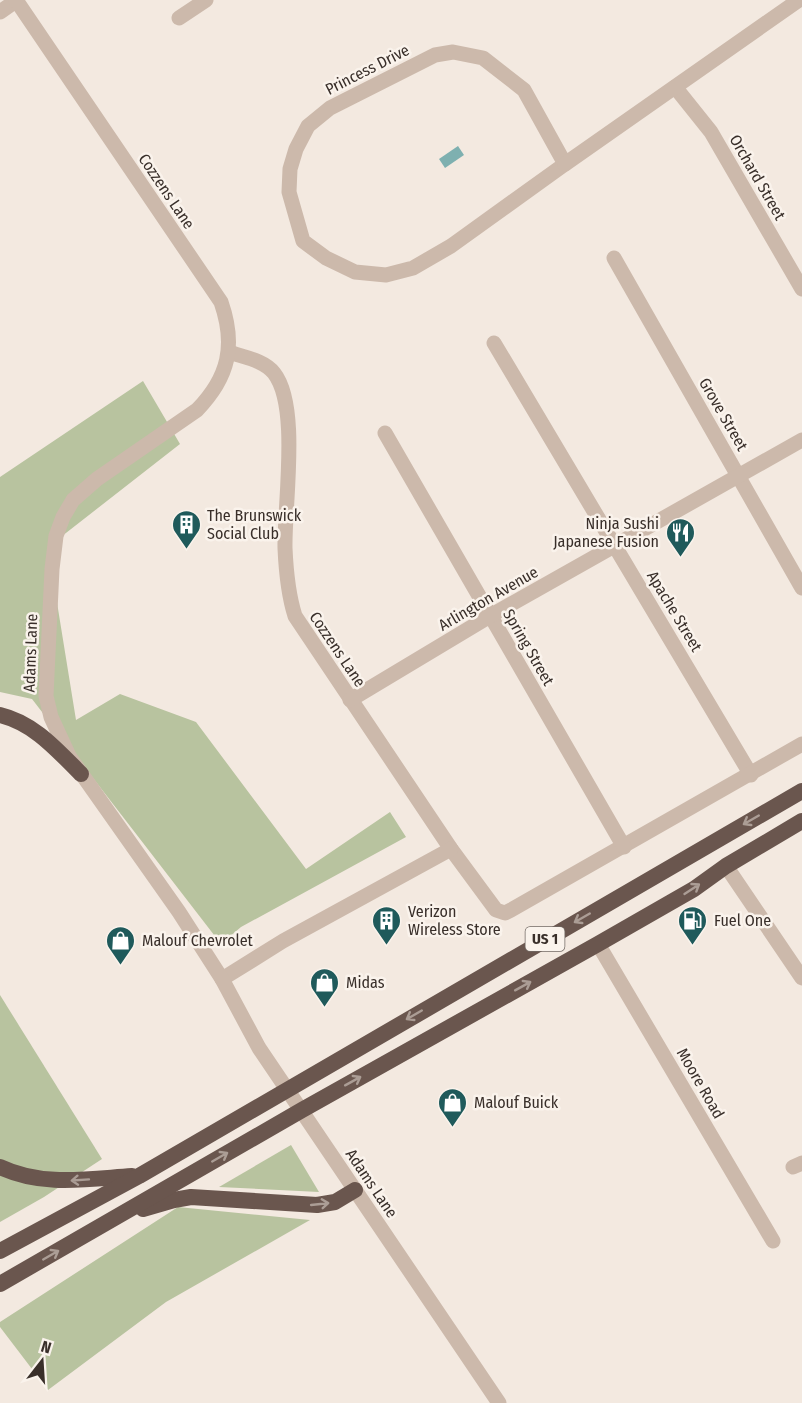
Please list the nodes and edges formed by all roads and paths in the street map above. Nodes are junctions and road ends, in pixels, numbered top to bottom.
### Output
1 (17, 0) edge
2 (206, 0) edge
3 (799, 0) edge
4 (0, 12) edge
5 (179, 18) dead end
6 (675, 87) junction
7 (565, 164) junction
8 (614, 258) dead end
9 (802, 289) edge
10 (494, 343) dead end
11 (229, 352) junction
12 (385, 433) dead end
13 (802, 440) edge
14 (739, 476) junction
15 (615, 546) junction
16 (802, 588) edge
17 (490, 616) junction
18 (350, 700) junction
19 (0, 715) edge
20 (802, 744) edge
21 (81, 774) junction
22 (751, 775) junction
23 (800, 792) edge
24 (802, 821) edge
25 (624, 847) junction
26 (451, 849) junction
27 (726, 866) junction
28 (598, 944) junction
29 (802, 978) edge
30 (222, 979) junction
31 (287, 1088) junction
32 (302, 1110) junction
33 (0, 1167) edge
34 (139, 1176) junction
35 (355, 1190) junction
36 (114, 1219) junction
37 (772, 1241) dead end
38 (0, 1251) edge
39 (0, 1284) edge
40 (499, 1403) edge

1 - 4 street
1 - 11 street, Cozzens Lane
2 - 5 street
3 - 6 street, Princess Drive
6 - 7 street, Princess Drive
6 - 9 street, Orchard Street
7 - 7 street, Princess Drive
8 - 14 street, Grove Street
10 - 15 street, Apache Street
11 - 18 street, Cozzens Lane
11 - 21 street, Adams Lane
12 - 17 street, Spring Street
13 - 14 street, Arlington Avenue
14 - 15 street, Arlington Avenue
14 - 16 street, Grove Street
15 - 17 street, Arlington Avenue
15 - 22 street, Apache Street
17 - 18 street, Arlington Avenue
17 - 25 street, Spring Street
18 - 26 street, Cozzens Lane
19 - 21 highway
20 - 22 street, Cozzens Lane
21 - 30 street, Adams Lane
22 - 25 street, Cozzens Lane
23 -> 31 highway, US 1
24 - 27 highway, US 1
25 - 26 street, Cozzens Lane
26 - 30 street
28 -> 27 highway, US 1
27 - 29 street
32 -> 28 highway, US 1
28 - 37 street, Moore Road
30 - 31 street, Adams Lane
31 - 32 street, Adams Lane
31 - 34 highway, US 1
32 - 35 street, Adams Lane
36 -> 32 highway, US 1
34 -> 33 highway
34 - 38 highway, US 1
36 -> 35 highway
35 - 40 street, Adams Lane
39 -> 36 highway, US 1

